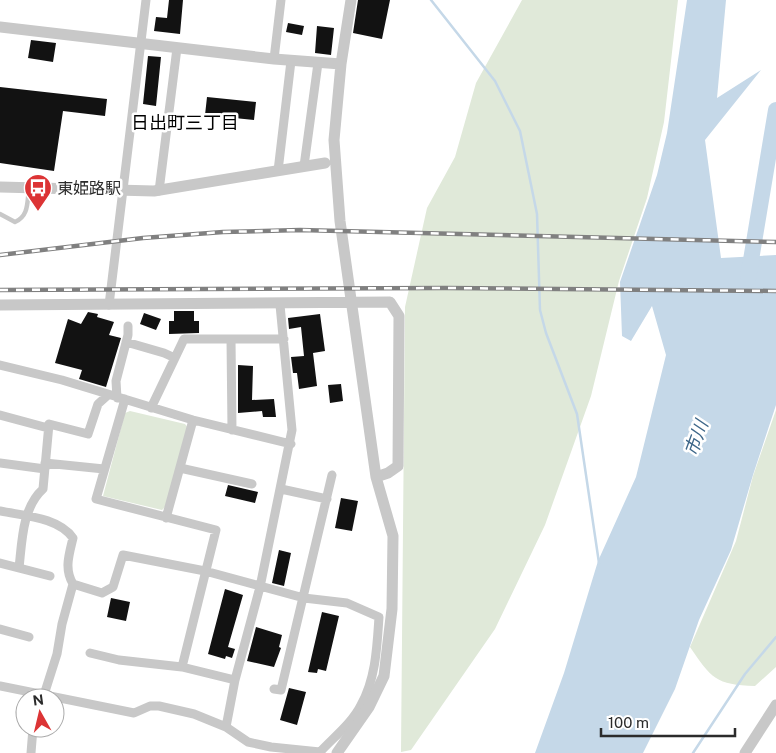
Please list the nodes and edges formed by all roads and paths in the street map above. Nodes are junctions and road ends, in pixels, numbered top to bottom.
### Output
1 (146, 0) edge
2 (281, 0) edge
3 (351, 0) edge
4 (0, 27) edge
5 (141, 43) junction
6 (177, 48) junction
7 (274, 59) junction
8 (291, 61) junction
9 (318, 62) junction
10 (341, 64) junction
11 (325, 163) dead end
12 (304, 166) junction
13 (278, 171) junction
14 (0, 187) edge
15 (29, 188) junction
16 (123, 191) junction
17 (158, 191) junction
18 (0, 214) edge
19 (351, 303) junction
20 (0, 305) edge
21 (109, 305) junction
22 (280, 305) junction
23 (128, 326) dead end
24 (231, 339) junction
25 (284, 340) junction
26 (126, 342) junction
27 (175, 358) junction
28 (0, 365) edge
29 (117, 397) junction
30 (151, 408) junction
31 (0, 415) edge
32 (193, 420) junction
33 (48, 428) junction
34 (232, 430) junction
35 (290, 444) junction
36 (0, 463) edge
37 (45, 466) junction
38 (180, 468) junction
39 (104, 470) junction
40 (332, 475) dead end
41 (376, 477) junction
42 (252, 484) dead end
43 (281, 489) junction
44 (326, 499) junction
45 (0, 511) edge
46 (28, 516) junction
47 (166, 518) junction
48 (0, 563) edge
49 (19, 568) junction
50 (205, 571) junction
51 (50, 576) dead end
52 (73, 584) junction
53 (260, 587) junction
54 (304, 598) junction
55 (0, 629) edge
56 (29, 637) dead end
57 (90, 653) dead end
58 (182, 667) junction
59 (235, 680) junction
60 (0, 686) edge
61 (47, 688) edge
62 (274, 689) dead end
63 (15, 690) edge
64 (65, 701) edge
65 (776, 705) edge
66 (365, 706) junction
67 (226, 728) junction
68 (32, 738) edge
69 (30, 753) edge
70 (337, 753) edge
71 (745, 753) edge

1 - 5 street
2 - 7 street
3 - 10 street
4 - 5 street
5 - 6 street
5 - 16 street
6 - 7 street
6 - 17 street
7 - 8 street
8 - 9 street
8 - 13 street
9 - 10 street
9 - 12 street
10 - 19 street
11 - 12 street
12 - 13 street
13 - 17 street
14 - 15 street
15 - 16 street
15 - 18 lane
16 - 17 street
16 - 21 street
19 - 22 street
19 - 41 street
19 - 41 street
20 - 21 street
21 - 22 street
22 - 25 street
23 - 26 street
24 - 25 street
24 - 27 street
24 - 34 street
25 - 35 street
26 - 27 street
26 - 29 street
27 - 30 street
28 - 29 street
29 - 30 street
29 - 33 street
29 - 39 street
30 - 32 street
31 - 33 street
32 - 34 street
32 - 38 street
33 - 37 street
34 - 35 street
35 - 43 street
36 - 37 street
37 - 39 street
37 - 46 street
38 - 42 street
38 - 47 street
39 - 47 street
40 - 44 street
41 - 66 street
43 - 44 street
43 - 53 street
44 - 54 street
45 - 46 street
46 - 49 street
46 - 52 street
47 - 50 street
48 - 49 street
49 - 51 street
50 - 52 street
50 - 53 street
50 - 58 street
52 - 61 street
53 - 54 street
53 - 59 street
54 - 62 street
54 - 66 street
55 - 56 street
57 - 58 street
58 - 59 street
59 - 67 street
60 - 63 street
64 - 67 street
65 - 71 street
66 - 67 street
66 - 70 street
68 - 69 street

